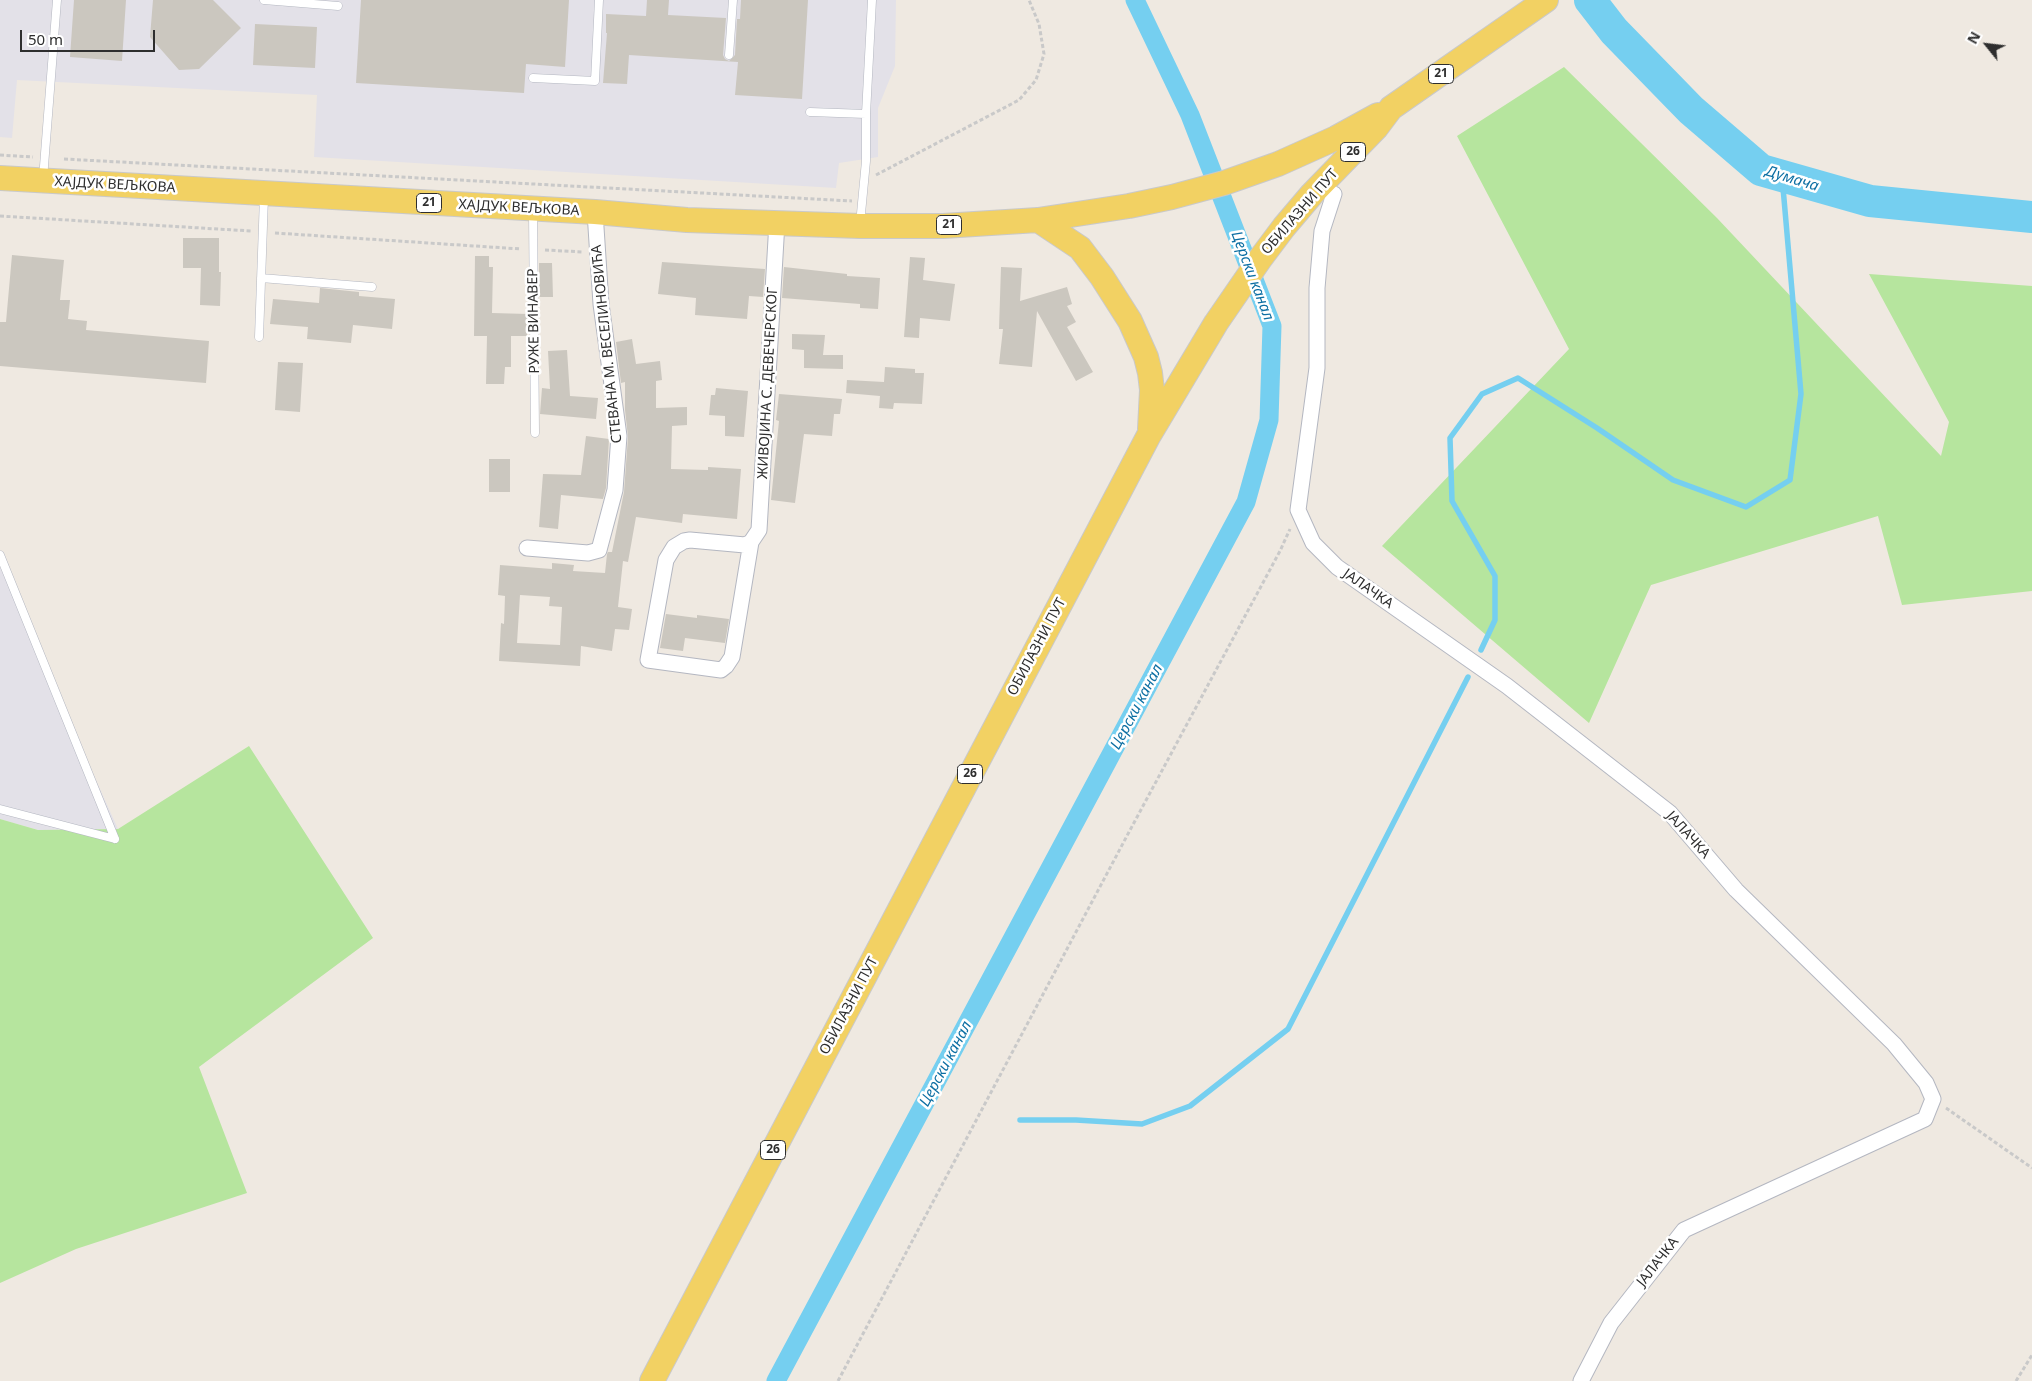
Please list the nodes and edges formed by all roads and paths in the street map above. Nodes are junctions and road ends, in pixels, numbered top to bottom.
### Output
1 (56, 0) edge
2 (264, 0) edge
3 (599, 0) edge
4 (733, 0) edge
5 (872, 0) edge
6 (1029, 0) edge
7 (1543, 2) edge
8 (338, 6) dead end
9 (729, 55) dead end
10 (533, 78) dead end
11 (1390, 108) junction
12 (810, 112) dead end
13 (866, 114) junction
14 (0, 155) edge
15 (44, 169) junction
16 (0, 178) edge
17 (865, 181) junction
18 (264, 194) junction
19 (1323, 194) junction
20 (862, 201) junction
21 (533, 209) junction
22 (595, 212) junction
23 (0, 216) edge
24 (1038, 220) junction
25 (776, 222) junction
26 (860, 226) junction
27 (262, 232) junction
28 (533, 250) junction
29 (597, 253) junction
30 (261, 278) junction
31 (372, 286) dead end
32 (259, 337) dead end
33 (535, 433) dead end
34 (1149, 435) junction
35 (1298, 510) junction
36 (751, 542) junction
37 (527, 548) dead end
38 (0, 555) edge
39 (0, 809) edge
40 (1933, 1099) junction
41 (2032, 1168) edge
42 (2032, 1355) edge
43 (652, 1381) edge
44 (838, 1381) edge
45 (1581, 1381) edge
46 (2016, 1381) edge

1 - 15 lane
2 - 8 lane
3 - 10 lane
4 - 9 lane
5 - 13 lane
6 - 17 path
7 - 11 main road, ОБИЛАЗНИ ПУТ / 21
11 - 19 main road, ОБИЛАЗНИ ПУТ / 26
11 - 24 main road, 21
12 - 13 lane
13 - 17 lane
14 - 15 path
15 - 16 main road, ХАЈДУК ВЕЉКОВА / 21
15 - 18 main road, ХАЈДУК ВЕЉКОВА / 21
15 - 20 path
17 - 20 lane
18 - 21 main road, ХАЈДУК ВЕЉКОВА / 21
18 - 27 lane
19 - 34 main road, ОБИЛАЗНИ ПУТ / 26
19 - 35 street
20 - 26 lane
21 - 22 main road, ХАЈДУК ВЕЉКОВА / 21
21 - 28 lane, РУЖЕ ВИНАВЕР
22 - 25 main road, ХАЈДУК ВЕЉКОВА / 21
22 - 29 street, СТЕВАНА М. ВЕСЕЛИНОВИЋА
23 - 27 path
24 - 26 main road, ХАЈДУК ВЕЉКОВА / 21
24 - 34 main road
25 - 26 main road, ХАЈДУК ВЕЉКОВА / 21
25 - 36 street, ЖИВОЈИНА С. ДЕВЕЧЕРСКОГ
27 - 28 path
27 - 30 lane
28 - 29 path
28 - 33 lane, РУЖЕ ВИНАВЕР
29 - 37 street, СТЕВАНА М. ВЕСЕЛИНОВИЋА
30 - 31 lane
30 - 32 lane
34 - 43 main road, ОБИЛАЗНИ ПУТ / 26
35 - 40 street, ЈАЛАЧКА
35 - 44 path
36 - 36 street, ЖИВОЈИНА С. ДЕВЕЧЕРСКОГ
38 - 39 lane
40 - 41 path
40 - 45 street, ЈАЛАЧКА
42 - 46 path

